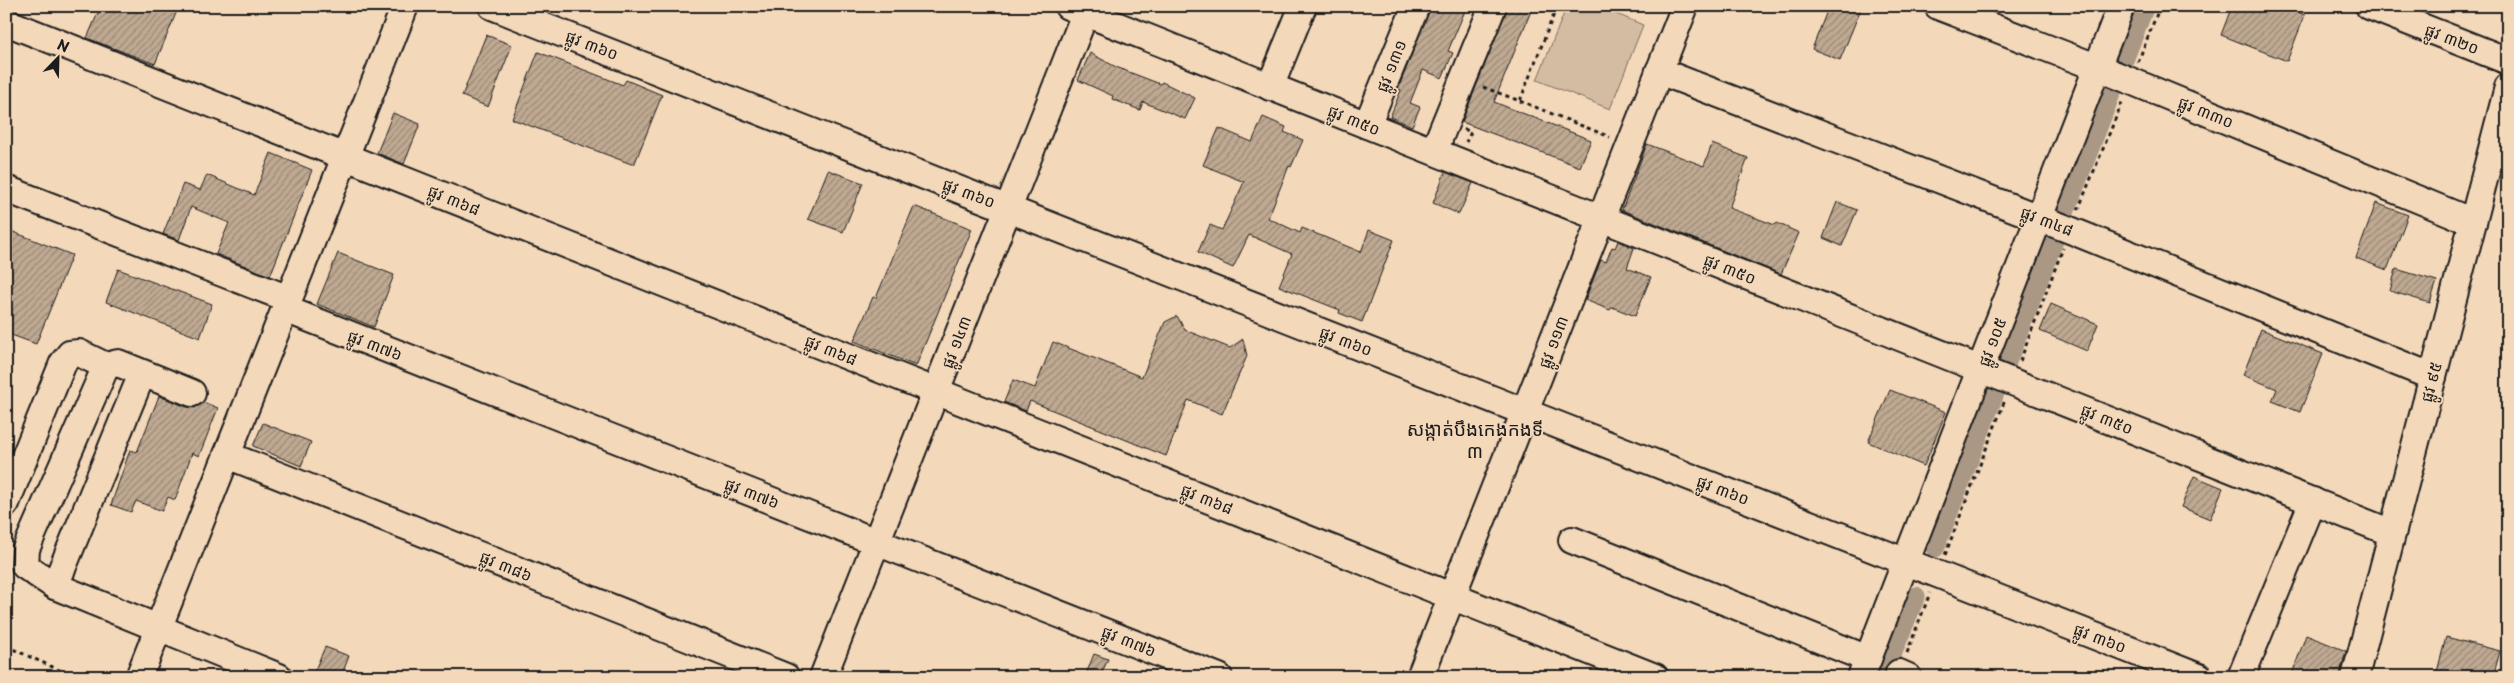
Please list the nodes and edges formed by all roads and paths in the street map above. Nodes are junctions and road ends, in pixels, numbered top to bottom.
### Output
1 (405, 6) edge
2 (492, 6) edge
3 (1303, 6) edge
4 (1416, 6) edge
5 (1493, 6) edge
6 (1557, 6) edge
7 (1685, 6) edge
8 (1938, 6) edge
9 (2121, 6) edge
10 (2160, 6) edge
11 (2369, 6) edge
12 (1080, 8) edge
13 (6, 22) edge
14 (2508, 61) edge
15 (1659, 71) junction
16 (2113, 73) junction
17 (1474, 83) dead end
18 (1270, 87) junction
19 (2508, 87) edge
20 (1520, 102) junction
21 (1367, 125) junction
22 (1457, 125) dead end
23 (1613, 138) dead end
24 (1434, 151) junction
25 (345, 157) junction
26 (1459, 161) junction
27 (6, 189) edge
28 (1008, 209) junction
29 (1601, 218) junction
30 (2473, 222) junction
31 (2053, 223) junction
32 (287, 304) junction
33 (106, 366) junction
34 (142, 374) junction
35 (1995, 374) junction
36 (2433, 377) junction
37 (936, 392) junction
38 (192, 393) dead end
39 (1525, 412) junction
40 (227, 455) junction
41 (2312, 502) junction
42 (6, 503) edge
43 (2392, 533) junction
44 (1572, 540) dead end
45 (877, 542) junction
46 (16, 559) edge
47 (1920, 567) junction
48 (55, 586) junction
49 (1452, 596) junction
50 (158, 629) junction
51 (6, 646) edge
52 (1864, 668) edge
53 (1903, 675) edge
54 (70, 677) edge
55 (139, 677) edge
56 (279, 677) edge
57 (786, 677) edge
58 (823, 677) edge
59 (1219, 677) edge
60 (1420, 677) edge
61 (1655, 677) edge
62 (2199, 677) edge
63 (2241, 677) edge
64 (2355, 677) edge

1 - 25 street
2 - 28 street, ផ្លូវ ៣៦០
3 - 18 street
4 - 21 street, ផ្លូវ ១៣១
5 - 24 street
6 - 20 path
7 - 15 street, ផ្លូវ ១១៣
8 - 16 street, ផ្លូវ ៣៣០
9 - 16 street, ផ្លូវ ១០៥
10 - 16 path
11 - 14 street, ផ្លូវ ៣២០
12 - 18 street, ផ្លូវ ៣៥០
12 - 28 street, ផ្លូវ ១៤៣
13 - 25 street, ផ្លូវ ៣៦៨
15 - 29 street, ផ្លូវ ១១៣
15 - 31 street, ផ្លូវ ៣៤៨
16 - 30 street, ផ្លូវ ៣៣០
16 - 31 street, ផ្លូវ ១០៥
16 - 31 path
17 - 20 path
18 - 21 street, ផ្លូវ ៣៥០
19 - 30 street, ផ្លូវ ៩៥
20 - 23 path
21 - 24 street, ផ្លូវ ៣៥០
22 - 26 path
24 - 26 street, ផ្លូវ ៣៥០
25 - 32 street
25 - 37 street, ផ្លូវ ៣៦៨
26 - 29 street, ផ្លូវ ៣៥០
27 - 32 street, ផ្លូវ ៣៧៦
28 - 37 street, ផ្លូវ ១៤៣
28 - 39 street, ផ្លូវ ៣៦០
29 - 35 street, ផ្លូវ ៣៥០
29 - 39 street, ផ្លូវ ១១៣
30 - 36 street, ផ្លូវ ៩៥
31 - 35 street, ផ្លូវ ១០៥
31 - 35 path
31 - 36 street, ផ្លូវ ៣៤៨
32 - 40 street
32 - 45 street, ផ្លូវ ៣៧៦
33 - 34 street
33 - 42 street
33 - 46 street
34 - 38 street
34 - 48 street
35 - 41 street, ផ្លូវ ៣៥០
35 - 47 street, ផ្លូវ ១០៥
35 - 47 path
36 - 43 street, ផ្លូវ ៩៥
37 - 45 street, ផ្លូវ ១៤៣
37 - 49 street, ផ្លូវ ៣៦៨
39 - 47 street, ផ្លូវ ៣៦០
39 - 49 street, ផ្លូវ ១១៣
40 - 50 street
40 - 57 street, ផ្លូវ ៣៨៦
41 - 43 street, ផ្លូវ ៣៥០
41 - 63 street
43 - 64 street, ផ្លូវ ៩៥
44 - 52 street
45 - 58 street, ផ្លូវ ១៤៣
45 - 59 street, ផ្លូវ ៣៧៦
46 - 48 street
47 - 52 street, ផ្លូវ ១០៥
47 - 53 path
47 - 62 street, ផ្លូវ ៣៦០
48 - 50 street
49 - 60 street, ផ្លូវ ១១៣
49 - 61 street, ផ្លូវ ៣៦៨
50 - 55 street
50 - 56 street
51 - 54 path

